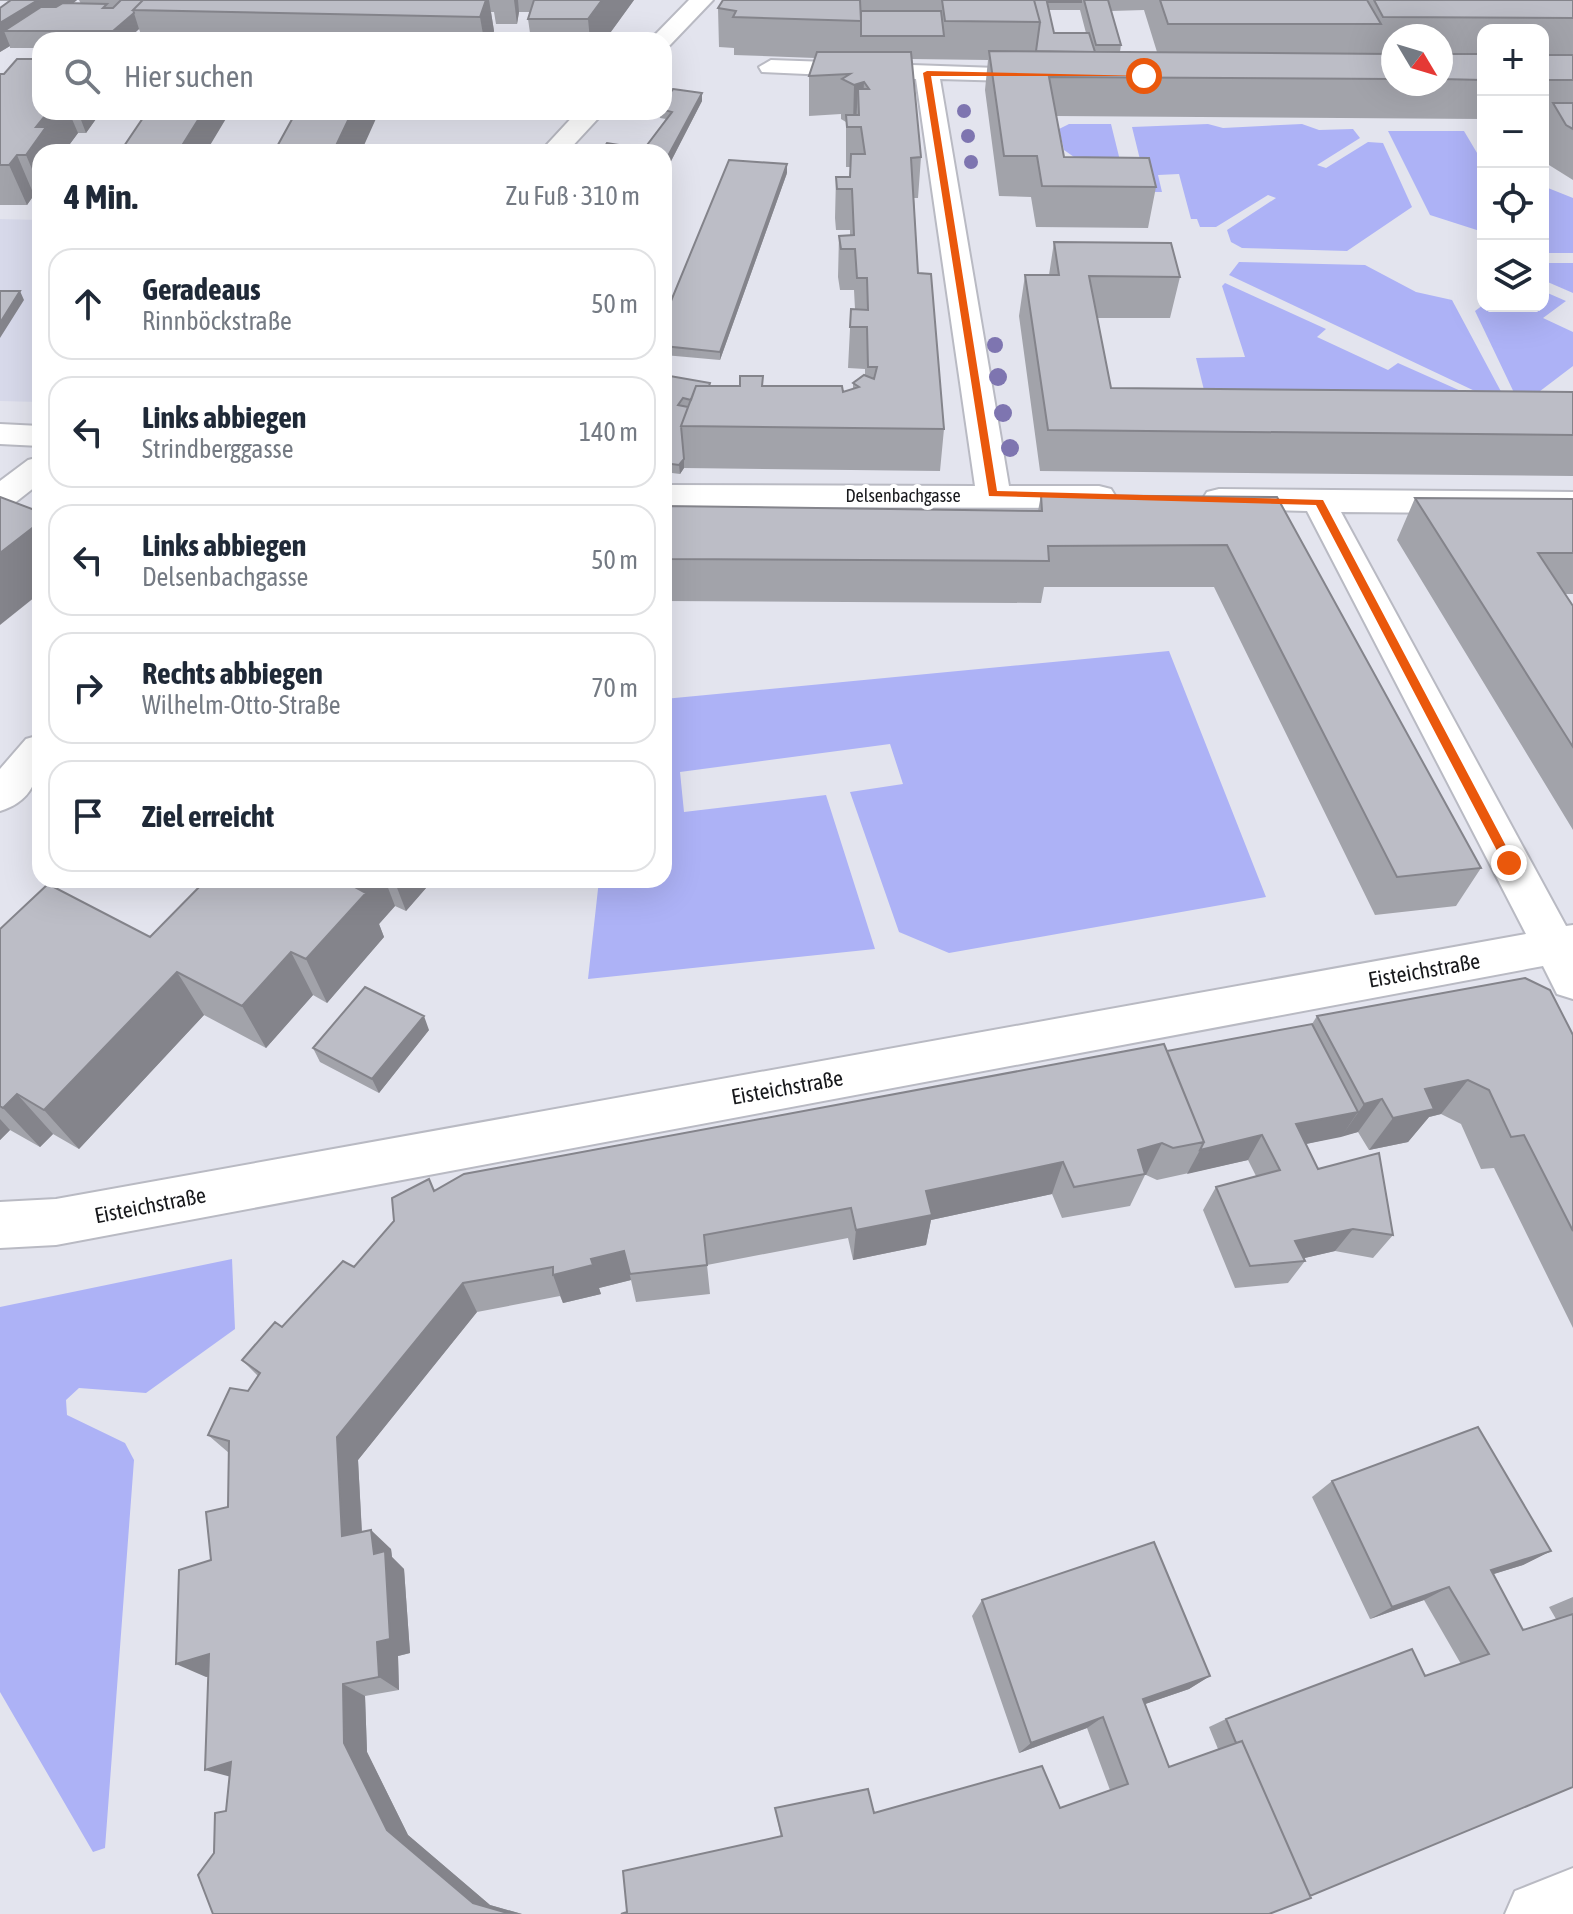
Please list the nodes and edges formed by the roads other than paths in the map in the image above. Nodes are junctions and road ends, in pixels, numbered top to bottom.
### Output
1 (702, 0) edge
2 (670, 32) edge
3 (771, 67) edge
4 (927, 73) junction
5 (1067, 75) edge
6 (583, 120) edge
7 (561, 144) edge
8 (0, 434) edge
9 (32, 436) edge
10 (32, 473) edge
11 (993, 494) junction
12 (672, 496) edge
13 (0, 497) edge
14 (1132, 498) edge
15 (1195, 499) edge
16 (1319, 502) junction
17 (1573, 503) edge
18 (32, 758) edge
19 (0, 796) edge
20 (1566, 957) edge
21 (0, 1225) edge
22 (1573, 1900) edge
23 (1538, 1914) edge

1 - 2 street
3 - 4 street
4 - 5 street
4 - 11 street
6 - 7 street
8 - 9 street
10 - 13 street
11 - 12 street, Delsenbachgasse
11 - 14 street, Delsenbachgasse
15 - 16 street
16 - 17 street
16 - 20 street
18 - 19 street
20 - 21 street, Eisteichstraße
22 - 23 street

